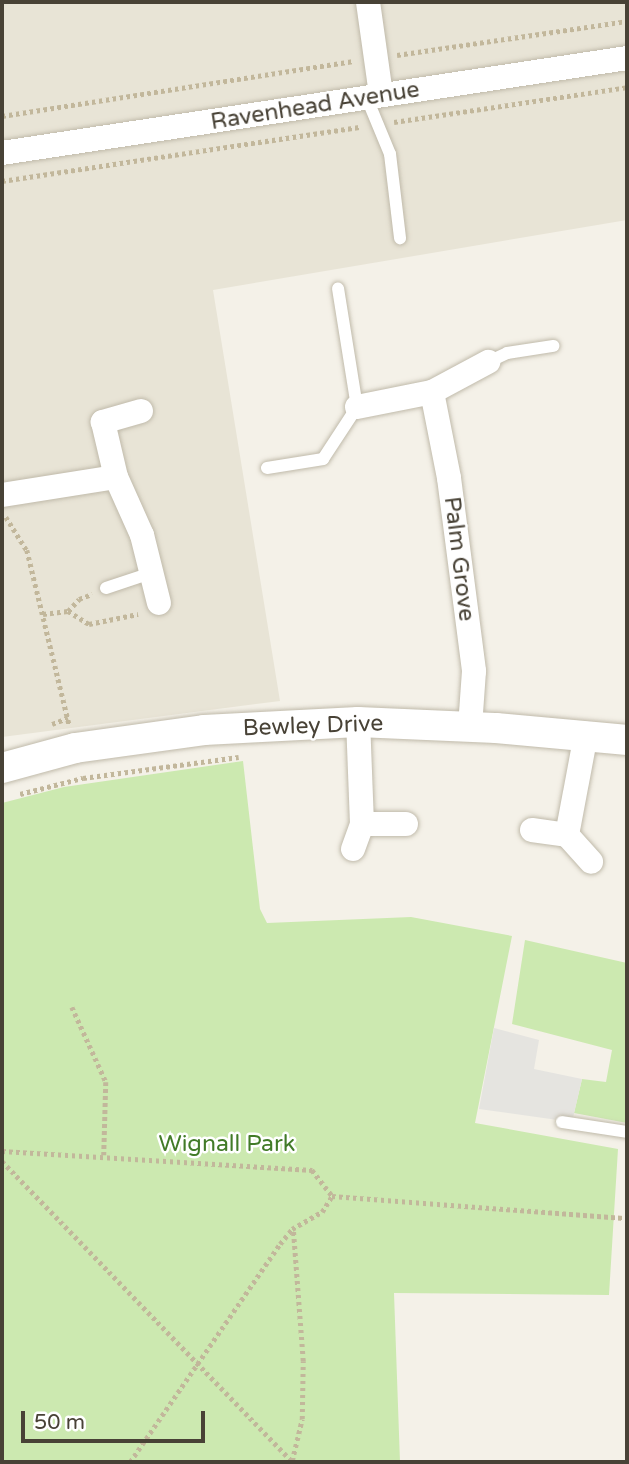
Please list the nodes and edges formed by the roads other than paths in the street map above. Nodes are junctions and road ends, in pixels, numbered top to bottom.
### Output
1 (368, 2) edge
2 (627, 58) edge
3 (374, 96) junction
4 (2, 153) edge
5 (400, 238) dead end
6 (338, 289) dead end
7 (552, 346) dead end
8 (488, 362) joint
9 (432, 392) junction
10 (357, 407) junction
11 (141, 411) dead end
12 (267, 468) dead end
13 (116, 477) junction
14 (2, 495) edge
15 (151, 573) junction
16 (106, 588) road end
17 (151, 610) road end
18 (358, 722) junction
19 (470, 727) junction
20 (586, 734) junction
21 (627, 740) edge
22 (8, 782) edge
23 (362, 824) junction
24 (407, 824) dead end
25 (532, 830) dead end
26 (567, 835) junction
27 (353, 849) dead end
28 (591, 862) dead end
29 (562, 1122) dead end
30 (627, 1132) edge

1 - 3 street
2 - 3 street, Ravenhead Avenue
3 - 4 street, Ravenhead Avenue
3 - 5 lane
6 - 10 lane
7 - 8 lane
8 - 9 street
9 - 10 street
9 - 19 street, Palm Grove
10 - 12 lane
11 - 13 street
13 - 14 street
13 - 15 street
15 - 16 lane
15 - 17 street
18 - 19 street, Bewley Drive
18 - 22 street, Bewley Drive
18 - 23 street
19 - 20 street, Bewley Drive
20 - 21 street, Bewley Drive
20 - 26 street
23 - 24 street
23 - 27 street
25 - 26 street
26 - 28 street
29 - 30 lane

